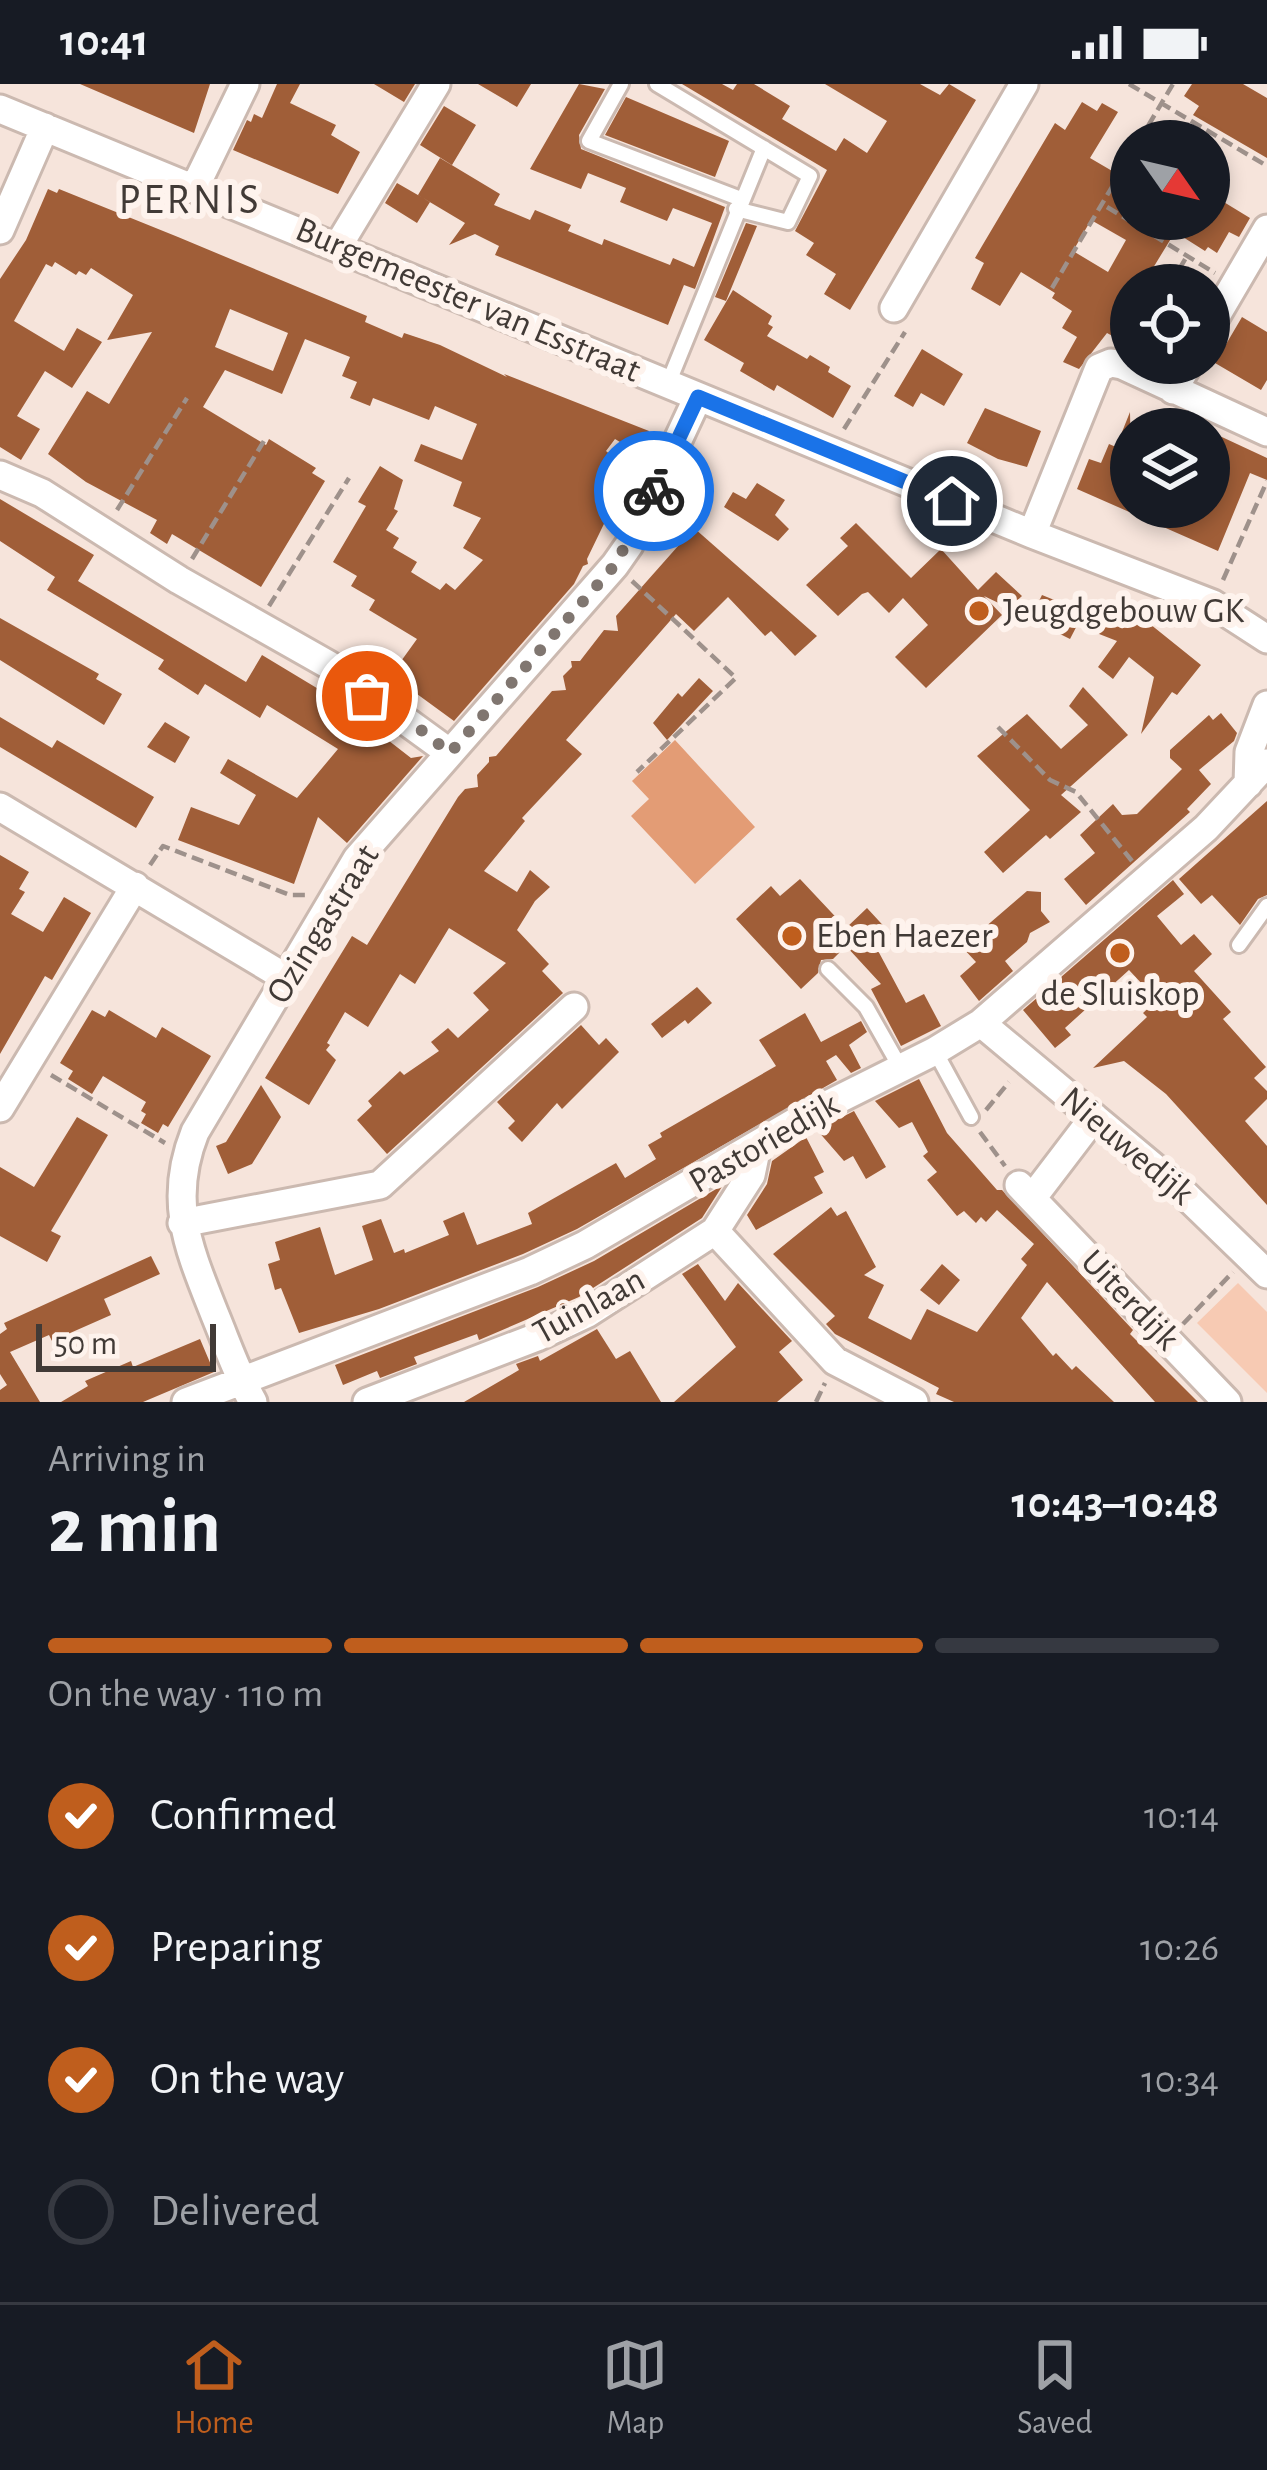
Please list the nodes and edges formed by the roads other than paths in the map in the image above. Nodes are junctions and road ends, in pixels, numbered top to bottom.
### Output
1 (245, 84) edge
2 (436, 84) edge
3 (621, 84) edge
4 (656, 84) edge
5 (1016, 87) edge
6 (0, 109) edge
7 (44, 127) junction
8 (764, 148) junction
9 (195, 188) junction
10 (739, 204) junction
11 (0, 230) edge
12 (1267, 230) edge
13 (338, 246) junction
14 (1230, 292) edge
15 (894, 308) road end
16 (668, 384) junction
17 (1177, 384) edge
18 (1173, 390) junction
19 (698, 397) junction
20 (1267, 432) edge
21 (0, 476) edge
22 (1032, 534) junction
23 (1267, 639) edge
24 (1267, 705) edge
25 (450, 753) junction
26 (1258, 774) edge
27 (0, 808) edge
28 (135, 886) junction
29 (1267, 906) edge
30 (1239, 945) dead end
31 (828, 969) dead end
32 (288, 980) junction
33 (574, 1006) dead end
34 (980, 1023) junction
35 (935, 1051) junction
36 (900, 1067) junction
37 (16, 1070) edge
38 (0, 1108) edge
39 (1094, 1117) junction
40 (973, 1120) road end
41 (757, 1146) junction
42 (182, 1223) junction
43 (715, 1231) junction
44 (1259, 1265) edge
45 (247, 1392) edge
46 (186, 1402) edge
47 (367, 1402) edge
48 (914, 1402) edge
49 (1227, 1402) edge

1 - 9 street
2 - 13 street
3 - 10 lane
4 - 8 lane
5 - 15 street
6 - 7 street, Burgemeester van Esstraat
7 - 9 street, Burgemeester van Esstraat
7 - 11 street
8 - 10 lane, Burgemeester van Esstraat
8 - 10 lane
9 - 13 street, Burgemeester van Esstraat
10 - 16 lane, Burgemeester van Esstraat
12 - 14 street
13 - 16 street, Burgemeester van Esstraat
16 - 19 street, Burgemeester van Esstraat
17 - 18 street
18 - 20 street
18 - 22 street
19 - 22 street, Burgemeester van Esstraat
19 - 25 street, Ozingastraat
21 - 25 street
22 - 23 street, Burgemeester van Esstraat
24 - 26 street
25 - 32 street, Ozingastraat
26 - 34 street, Pastoriedijk
27 - 28 street
28 - 32 street
28 - 37 street
29 - 30 lane
31 - 36 lane
32 - 42 street, Ozingastraat
33 - 42 street
34 - 35 street, Pastoriedijk
34 - 39 street, Nieuwedijk
35 - 36 street, Pastoriedijk
35 - 40 lane
36 - 41 street, Pastoriedijk
37 - 38 street
39 - 44 street, Nieuwedijk
39 - 49 street, Uiterdijk
41 - 43 street, Tuinlaan
41 - 45 street, Pastoriedijk
42 - 45 street, Ozingastraat
43 - 47 street, Tuinlaan
43 - 48 street
45 - 46 street, Pastoriedijk

